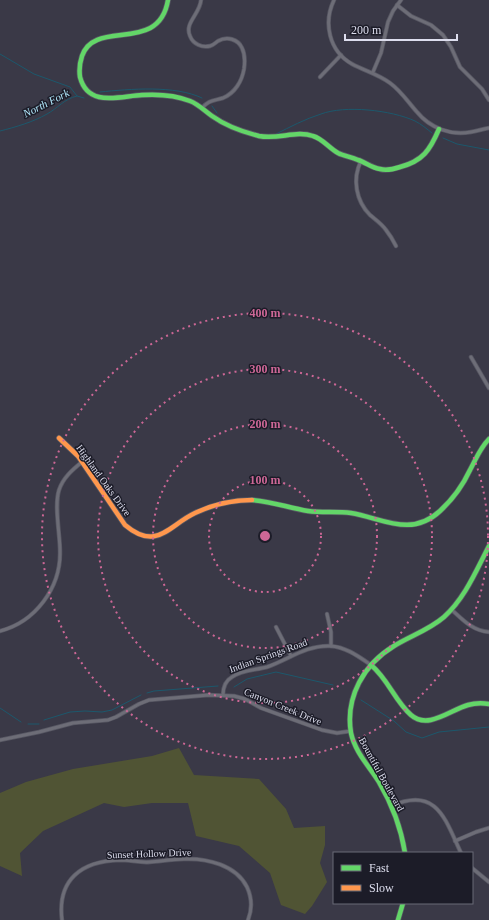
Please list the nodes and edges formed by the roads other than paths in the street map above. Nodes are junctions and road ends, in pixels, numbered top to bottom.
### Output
1 (168, 0) edge
2 (201, 0) edge
3 (334, 0) edge
4 (402, 0) edge
5 (397, 5) junction
6 (341, 55) junction
7 (373, 72) junction
8 (320, 77) dead end
9 (489, 100) edge
10 (202, 108) junction
11 (489, 128) edge
12 (439, 129) junction
13 (361, 161) junction
14 (396, 246) dead end
15 (471, 357) dead end
16 (489, 388) edge
17 (59, 438) dead end
18 (489, 439) edge
19 (82, 462) junction
20 (489, 546) edge
21 (452, 610) junction
22 (327, 614) dead end
23 (276, 627) dead end
24 (0, 631) edge
25 (489, 632) edge
26 (331, 646) junction
27 (290, 656) junction
28 (371, 665) junction
29 (223, 695) junction
30 (489, 704) edge
31 (351, 731) junction
32 (0, 740) edge
33 (391, 806) junction
34 (489, 828) edge
35 (455, 841) junction
36 (404, 852) edge
37 (460, 852) edge
38 (473, 869) edge
39 (489, 882) edge
40 (402, 904) edge
41 (62, 920) edge
42 (248, 920) edge
43 (398, 920) edge

1 - 10 street
2 - 10 street
3 - 6 street
4 - 5 street
5 - 7 street
5 - 9 street
6 - 7 street
6 - 8 street
7 - 12 street
10 - 13 street
11 - 12 street
12 - 13 street
13 - 14 street
15 - 16 street
17 - 19 street, Highland Oaks Drive
18 - 19 street, Highland Oaks Drive
19 - 24 street
20 - 21 street, Bountiful Boulevard
21 - 25 street
21 - 28 street, Bountiful Boulevard
22 - 26 street
23 - 27 street
26 - 27 street, Indian Springs Road
26 - 28 street, Indian Springs Road
27 - 29 street, Indian Springs Road
28 - 30 street, Indian Springs Road
28 - 31 street, Bountiful Boulevard
29 - 31 street, Canyon Creek Drive
29 - 32 street, Canyon Creek Drive
31 - 33 street, Bountiful Boulevard
33 - 35 street
33 - 36 street, Bountiful Boulevard
34 - 35 street
35 - 37 street
38 - 39 street
40 - 43 street
41 - 42 street, Sunset Hollow Drive

